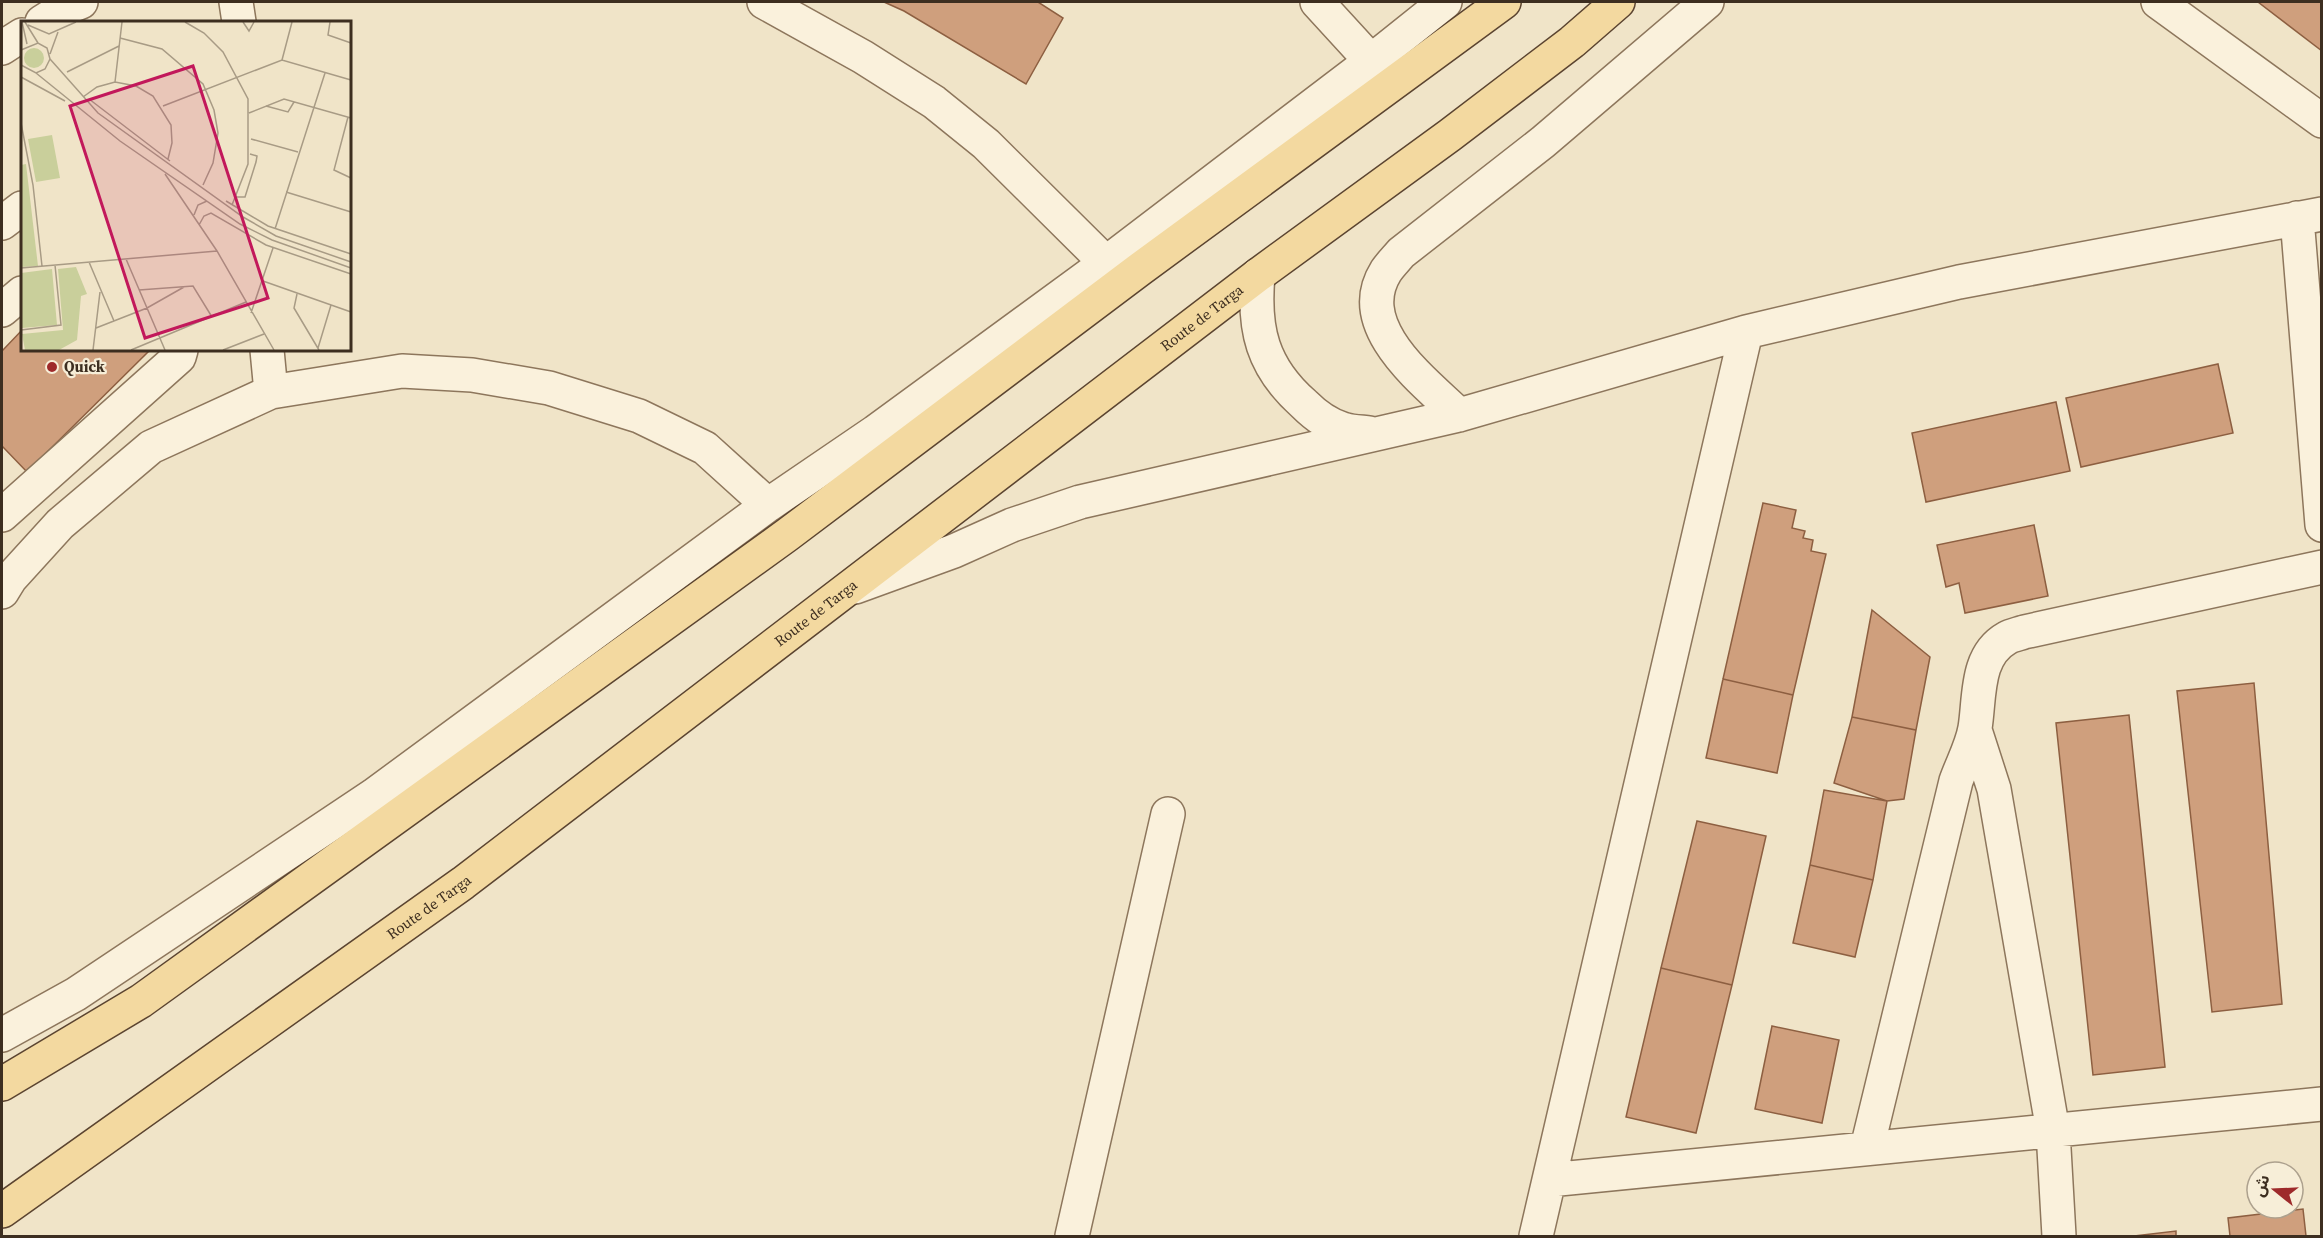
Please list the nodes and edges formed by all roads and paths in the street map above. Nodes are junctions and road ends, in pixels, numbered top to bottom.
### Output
1 (81, 2) edge
2 (236, 2) edge
3 (764, 2) edge
4 (1317, 2) edge
5 (1445, 2) edge
6 (1504, 2) edge
7 (1618, 2) edge
8 (1707, 2) edge
9 (2158, 2) edge
10 (44, 21) edge
11 (238, 21) edge
12 (21, 36) edge
13 (2, 48) edge
14 (1371, 61) junction
15 (2322, 121) edge
16 (21, 209) edge
17 (2309, 216) edge
18 (2, 223) edge
19 (1106, 263) junction
20 (1258, 275) junction
21 (21, 294) edge
22 (2, 310) edge
23 (1746, 332) junction
24 (181, 351) edge
25 (267, 351) edge
26 (271, 392) junction
27 (1459, 415) junction
28 (1381, 434) junction
29 (768, 505) junction
30 (2, 515) edge
31 (2322, 525) edge
32 (2322, 567) edge
33 (845, 591) junction
34 (2, 592) edge
35 (1975, 730) junction
36 (1168, 814) dead end
37 (2, 1035) edge
38 (2, 1084) edge
39 (2322, 1104) edge
40 (2053, 1131) junction
41 (1867, 1149) junction
42 (1549, 1180) junction
43 (2, 1211) edge
44 (1072, 1236) edge
45 (1536, 1236) edge
46 (2059, 1236) edge

1 - 10 street
2 - 11 street
3 - 19 street
4 - 14 street
5 - 14 street
6 - 38 main road
7 - 20 main road, Route de Targa
8 - 27 street
9 - 15 street
12 - 13 street
14 - 19 street
16 - 18 street
17 - 23 street
17 - 31 street
19 - 29 street
20 - 28 street
20 - 33 main road, Route de Targa
21 - 22 street
23 - 27 street
23 - 42 street
24 - 30 street
25 - 26 street
26 - 29 street
26 - 34 street
27 - 28 street
28 - 33 street
29 - 37 street
32 - 35 street
33 - 43 main road, Route de Targa
35 - 40 street
35 - 41 street
36 - 44 street
39 - 40 street
40 - 41 street
40 - 46 street
41 - 42 street
42 - 45 street

